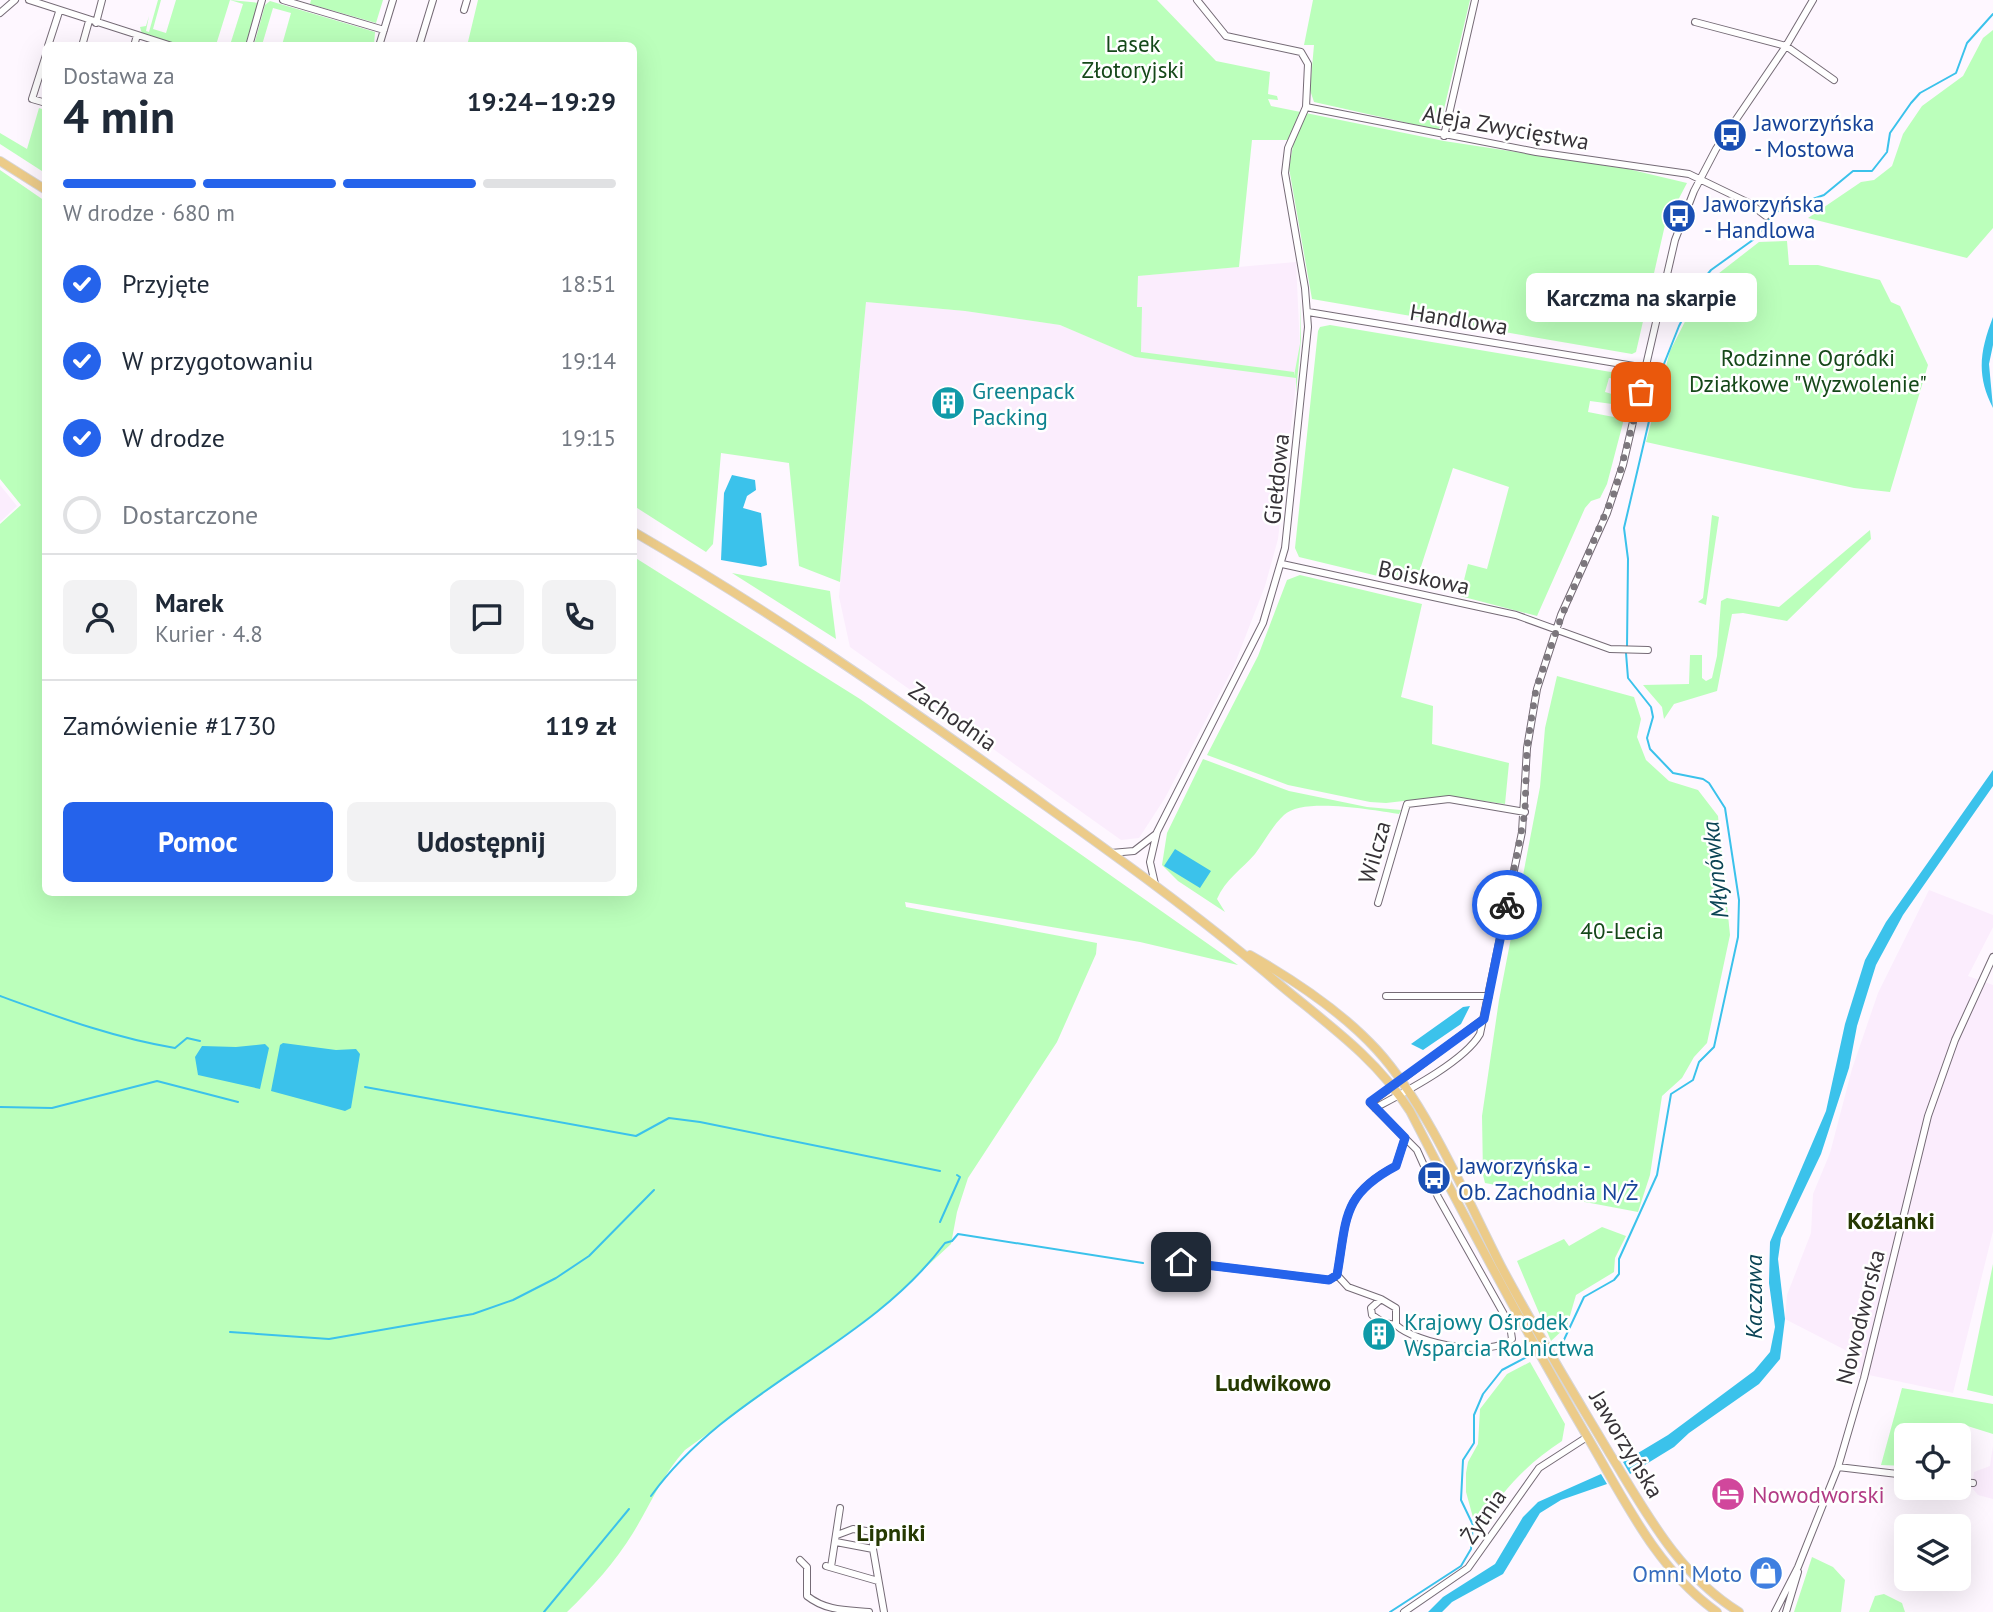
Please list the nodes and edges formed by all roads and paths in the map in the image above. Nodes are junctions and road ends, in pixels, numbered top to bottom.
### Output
1 (15, 0) edge
2 (29, 0) edge
3 (102, 0) edge
4 (262, 0) edge
5 (283, 0) edge
6 (393, 0) edge
7 (433, 0) edge
8 (467, 0) edge
9 (1197, 0) edge
10 (1475, 0) edge
11 (1813, 0) edge
12 (464, 10) dead end
13 (59, 12) junction
14 (0, 13) edge
15 (92, 22) junction
16 (1695, 22) dead end
17 (384, 30) junction
18 (137, 35) junction
19 (49, 42) edge
20 (84, 42) edge
21 (135, 42) edge
22 (159, 42) edge
23 (250, 42) edge
24 (380, 42) edge
25 (420, 42) edge
26 (1786, 46) junction
27 (42, 68) edge
28 (1834, 80) dead end
29 (42, 102) edge
30 (1306, 107) junction
31 (1444, 136) junction
32 (0, 162) edge
33 (1700, 179) junction
34 (42, 188) edge
35 (1766, 216) dead end
36 (1308, 312) junction
37 (1646, 368) junction
38 (637, 534) edge
39 (1282, 564) junction
40 (1557, 628) junction
41 (1648, 650) dead end
42 (1525, 812) junction
43 (1157, 832) junction
44 (1111, 853) junction
45 (1155, 884) junction
46 (1378, 904) dead end
47 (1993, 957) edge
48 (1387, 996) dead end
49 (1489, 996) junction
50 (1484, 1019) junction
51 (1397, 1084) junction
52 (1409, 1091) junction
53 (1400, 1095) junction
54 (1372, 1105) junction
55 (1405, 1138) junction
56 (1156, 1259) dead end
57 (1337, 1275) junction
58 (1381, 1298) junction
59 (1396, 1325) junction
60 (1587, 1437) junction
61 (1838, 1467) junction
62 (1894, 1474) edge
63 (840, 1508) dead end
64 (837, 1539) junction
65 (873, 1549) junction
66 (800, 1560) dead end
67 (1798, 1567) junction
68 (878, 1581) junction
69 (883, 1611) edge
70 (869, 1612) edge
71 (1404, 1612) edge
72 (1717, 1612) edge
73 (1739, 1612) edge
74 (1775, 1612) edge
75 (1786, 1612) edge

1 - 14 street
2 - 13 street
3 - 15 street
4 - 23 street
5 - 17 street
6 - 17 street
7 - 25 street
8 - 12 street
9 - 30 street
10 - 31 street
11 - 26 street
13 - 15 street
13 - 19 street
15 - 18 street
15 - 20 street
16 - 26 street
17 - 24 street
18 - 21 street
18 - 22 street
26 - 28 street
26 - 33 street
27 - 29 street
30 - 31 street, Aleja Zwycięstwa
30 - 36 street, Giełdowa
31 - 33 street, Aleja Zwycięstwa
32 - 34 main road
33 - 35 street, Aleja Zwycięstwa
33 - 37 street
36 - 37 street, Handlowa
36 - 39 street, Giełdowa
37 - 40 street
38 - 44 main road, Zachodnia
39 - 40 street, Boiskowa
39 - 43 street, Giełdowa
40 - 41 street, Boiskowa
40 - 42 street
42 - 46 street, Wilcza
42 - 49 street
43 - 44 street, Giełdowa
43 - 45 street, Giełdowa
44 - 45 main road, Zachodnia
45 - 51 main road, Zachodnia
47 - 61 street, Nowodworska
48 - 49 street
49 - 50 street
50 - 51 street
50 - 52 street
51 - 52 main road, Jaworzyńska
51 - 53 main road, Jaworzyńska
51 - 54 street
52 - 53 street
52 - 73 main road, Jaworzyńska
53 - 54 street
53 - 60 main road, Jaworzyńska
54 - 55 street
55 - 57 street
55 - 59 street
56 - 57 street
57 - 58 street
58 - 59 street
58 - 59 street
60 - 71 street, Żytnia
60 - 72 main road, Jaworzyńska
61 - 62 street
61 - 67 street, Nowodworska
63 - 64 street
64 - 65 street
64 - 65 street
64 - 68 street
65 - 68 street
66 - 70 street
67 - 74 street, Nowodworska
67 - 75 street, Nowodworska
68 - 69 street

